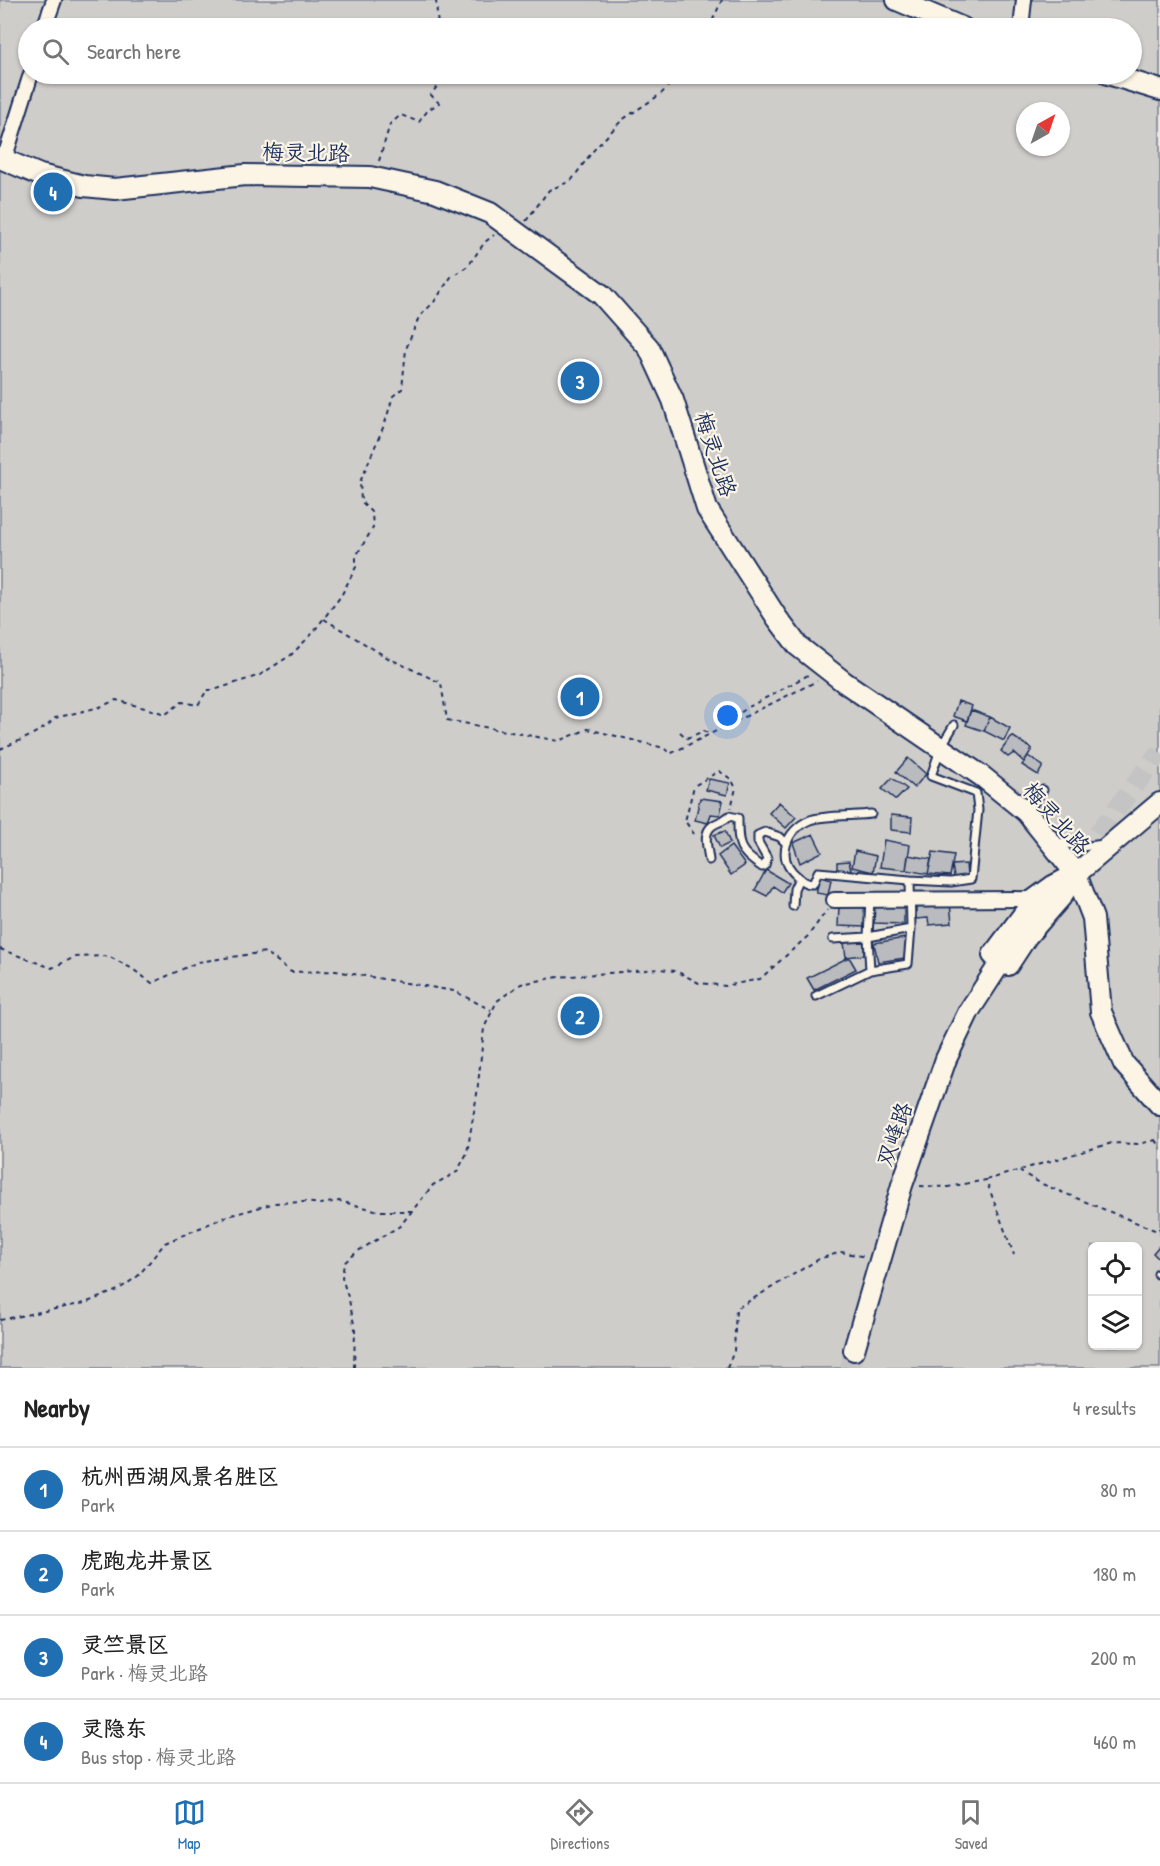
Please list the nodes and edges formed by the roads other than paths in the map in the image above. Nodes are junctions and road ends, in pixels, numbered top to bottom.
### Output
1 (54, 0) edge
2 (897, 0) edge
3 (1024, 0) edge
4 (48, 18) edge
5 (939, 18) edge
6 (1022, 18) edge
7 (27, 84) edge
8 (1140, 84) edge
9 (1160, 90) edge
10 (1, 159) edge
11 (954, 726) dead end
12 (941, 747) junction
13 (1043, 790) dead end
14 (1160, 803) edge
15 (1026, 813) junction
16 (871, 814) dead end
17 (1129, 830) junction
18 (1042, 832) junction
19 (786, 843) junction
20 (709, 860) dead end
21 (1076, 874) junction
22 (799, 878) junction
23 (910, 880) junction
24 (870, 899) junction
25 (909, 899) junction
26 (1035, 899) junction
27 (834, 900) road end
28 (793, 906) dead end
29 (911, 930) junction
30 (868, 937) junction
31 (833, 939) dead end
32 (1010, 948) dead end
33 (870, 970) junction
34 (816, 996) dead end
35 (1160, 1105) edge
36 (925, 1118) junction
37 (854, 1350) tunnel mouth

1 - 4 street
2 - 5 main road
3 - 6 street
7 - 10 street
8 - 9 main road
10 - 12 main road, 梅灵北路
11 - 12 lane
12 - 15 main road, 梅灵北路
12 - 23 lane
13 - 15 lane
14 - 17 main road
15 - 18 main road, 梅灵北路
16 - 19 lane
17 - 18 lane
17 - 21 main road
18 - 21 main road, 梅灵北路
19 - 20 lane
19 - 22 lane
21 - 26 main road
21 - 35 main road, 梅灵北路
21 - 36 main road
22 - 23 lane
22 - 28 lane
23 - 25 lane
24 - 25 street
24 - 27 street
24 - 30 lane
25 - 26 street
25 - 29 lane
26 - 36 main road
29 - 30 lane
29 - 33 lane
30 - 31 lane
30 - 33 lane
32 - 36 main road, 双峰路
33 - 34 lane
36 - 37 main road, 双峰路

